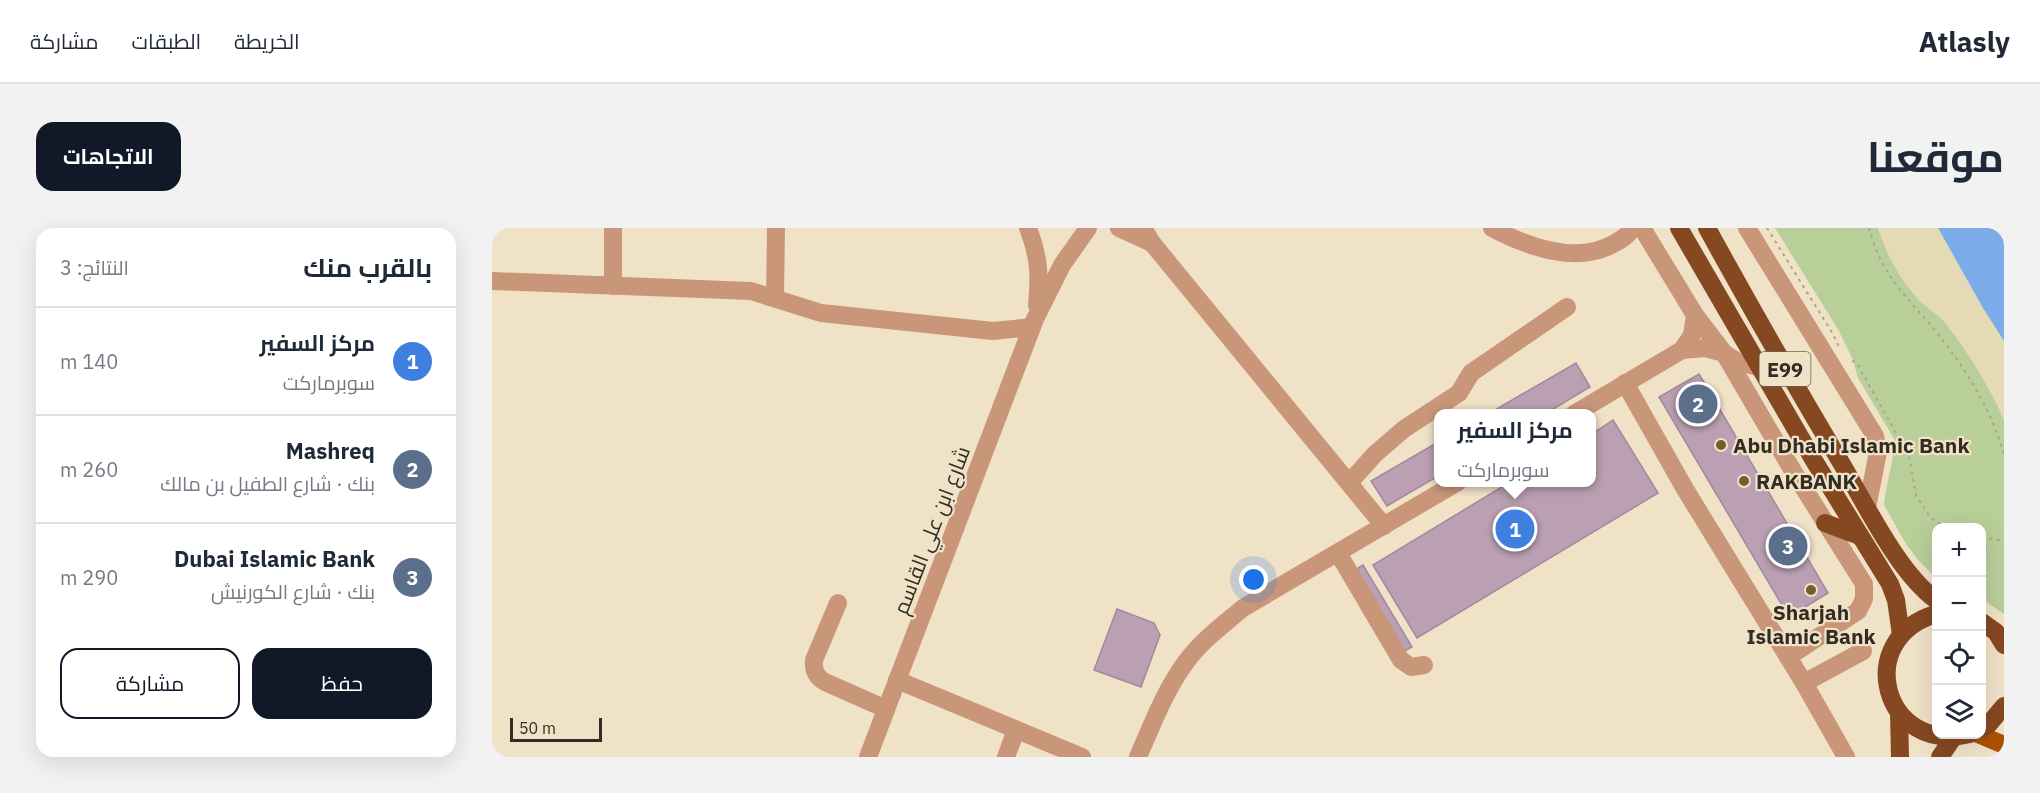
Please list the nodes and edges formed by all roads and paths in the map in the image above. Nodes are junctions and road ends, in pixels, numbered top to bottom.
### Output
1 (613, 228) edge
2 (776, 228) edge
3 (1028, 228) edge
4 (1088, 228) edge
5 (1119, 228) edge
6 (1492, 228) edge
7 (1679, 228) edge
8 (1707, 228) edge
9 (1747, 228) edge
10 (1869, 228) edge
11 (1627, 233) edge
12 (1148, 235) edge
13 (1646, 235) edge
14 (492, 281) edge
15 (613, 286) junction
16 (775, 298) junction
17 (1567, 307) dead end
18 (1695, 315) junction
19 (1033, 323) junction
20 (1682, 350) junction
21 (1724, 353) junction
22 (1852, 361) dead end
23 (1759, 367) junction
24 (1625, 383) junction
25 (1434, 409) edge
26 (1435, 409) edge
27 (1582, 409) edge
28 (2004, 454) edge
29 (1349, 483) junction
30 (1451, 487) edge
31 (1867, 508) junction
32 (1825, 523) junction
33 (1938, 523) edge
34 (1384, 526) junction
35 (1860, 536) junction
36 (1986, 538) edge
37 (2004, 541) edge
38 (1338, 553) junction
39 (1932, 596) edge
40 (838, 603) dead end
41 (1932, 615) edge
42 (1986, 625) edge
43 (1901, 635) junction
44 (2004, 645) edge
45 (1863, 651) dead end
46 (1788, 657) junction
47 (1424, 665) dead end
48 (897, 680) junction
49 (1804, 683) junction
50 (2004, 706) edge
51 (886, 709) junction
52 (1899, 713) junction
53 (1986, 726) edge
54 (1016, 730) junction
55 (1932, 736) edge
56 (1986, 738) edge
57 (1958, 739) edge
58 (2004, 745) edge
59 (1073, 755) edge
60 (868, 757) edge
61 (1006, 757) edge
62 (1138, 757) edge
63 (1846, 757) edge
64 (1900, 757) edge
65 (1940, 757) edge

1 - 15 street
2 - 16 street
3 - 19 street, شارع ابن علي القاسم
4 - 19 street, شارع ابن علي القاسم
5 - 12 street
6 - 11 street
7 - 23 highway, E99
8 - 31 highway, E99
9 - 31 street
10 - 28 path
11 - 13 street
12 - 29 street
13 - 18 street
14 - 15 street
15 - 16 street
16 - 19 street
17 - 26 street
18 - 20 street
18 - 21 street
19 - 48 street, شارع ابن علي القاسم
20 - 21 street
20 - 24 street
21 - 23 street
21 - 32 street
22 - 33 path
23 - 35 highway, E99
24 - 27 street
24 - 46 street
25 - 29 street
29 - 34 street
30 - 34 street
31 - 39 highway, E99
32 - 35 highway
32 - 46 street
34 - 38 street
35 - 43 highway, E99
36 - 37 path
38 - 47 street
38 - 62 street
40 - 51 street
41 - 43 highway
42 - 44 highway
43 - 52 highway
45 - 49 street
46 - 49 street
48 - 51 street, شارع ابن علي القاسم
48 - 54 street
49 - 63 street
50 - 53 highway
51 - 60 street, شارع ابن علي القاسم
52 - 55 highway
52 - 64 highway
54 - 59 street
54 - 61 street
56 - 58 main road
57 - 65 highway

